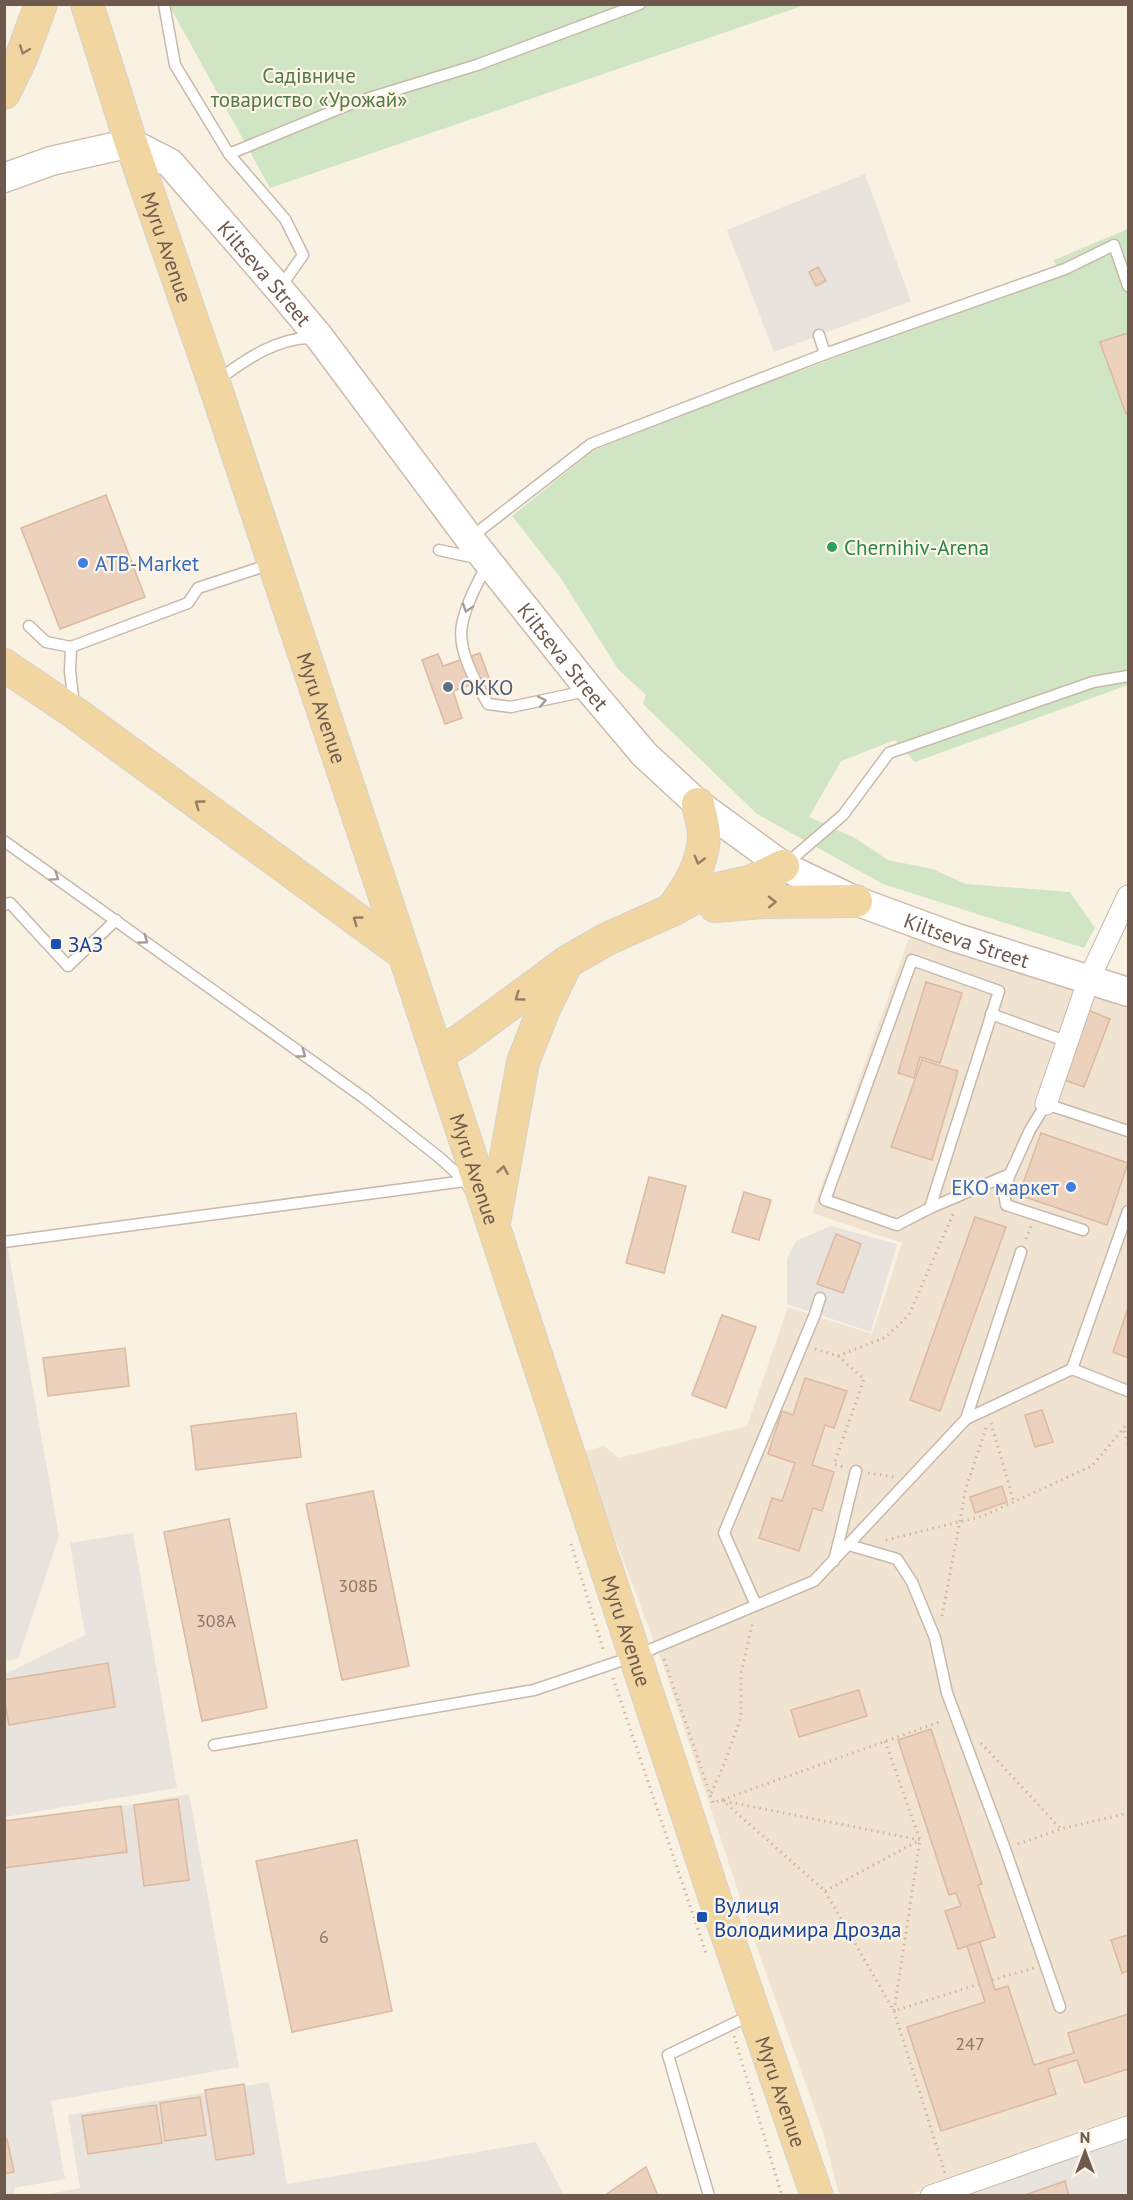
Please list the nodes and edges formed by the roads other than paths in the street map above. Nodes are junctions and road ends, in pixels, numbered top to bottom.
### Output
1 (41, 4) edge
2 (87, 4) edge
3 (164, 4) edge
4 (640, 4) edge
5 (4, 93) edge
6 (131, 143) junction
7 (229, 153) junction
8 (4, 178) edge
9 (1128, 286) edge
10 (279, 289) junction
11 (819, 335) dead end
12 (320, 338) junction
13 (825, 354) junction
14 (214, 383) junction
15 (470, 538) junction
16 (439, 550) dead end
17 (488, 560) junction
18 (274, 563) junction
19 (29, 626) dead end
20 (71, 647) junction
21 (6, 667) edge
22 (70, 671) junction
23 (1128, 676) edge
24 (52, 688) junction
25 (590, 690) junction
26 (75, 713) junction
27 (698, 804) junction
28 (4, 841) edge
29 (783, 866) junction
30 (1128, 896) edge
31 (856, 901) junction
32 (4, 905) edge
33 (672, 910) junction
34 (116, 920) junction
35 (404, 954) junction
36 (567, 962) junction
37 (1089, 979) junction
38 (1128, 992) edge
39 (991, 1014) junction
40 (1068, 1042) junction
41 (437, 1055) junction
42 (1046, 1104) junction
43 (1128, 1131) edge
44 (1010, 1174) junction
45 (465, 1181) junction
46 (930, 1208) junction
47 (1128, 1211) edge
48 (493, 1228) junction
49 (1083, 1230) dead end
50 (4, 1242) edge
51 (1021, 1252) road end
52 (820, 1298) dead end
53 (1072, 1369) junction
54 (1128, 1391) edge
55 (966, 1419) junction
56 (856, 1471) road end
57 (849, 1545) junction
58 (834, 1561) junction
59 (756, 1605) junction
60 (634, 1655) junction
61 (214, 1745) dead end
62 (1060, 2007) dead end
63 (742, 2019) junction
64 (1128, 2127) edge
65 (941, 2192) edge
66 (710, 2196) edge
67 (817, 2196) edge

1 -> 5 main road
2 - 6 main road, Myru Avenue
3 - 7 lane
4 - 7 lane
6 - 8 main road
6 - 10 main road, Kiltseva Street
6 - 14 main road, Myru Avenue
7 - 10 lane
9 - 13 lane
10 - 12 main road, Kiltseva Street
11 - 13 lane
12 - 14 lane
12 - 15 main road, Kiltseva Street
13 - 15 lane
14 - 18 main road, Myru Avenue
15 - 17 main road, Kiltseva Street
16 - 17 lane
17 - 25 main road, Kiltseva Street
17 -> 25 lane
18 - 20 lane
18 - 35 main road, Myru Avenue
19 - 20 lane
20 - 22 lane
21 - 24 main road
22 - 24 lane
22 - 26 lane
23 - 29 lane
24 - 26 main road
25 - 27 main road, Kiltseva Street
35 -> 26 main road
27 - 29 main road, Kiltseva Street
27 -> 33 main road
28 -> 34 lane
29 - 31 main road, Kiltseva Street
29 - 33 main road
30 - 37 street
33 -> 31 main road
31 - 37 main road, Kiltseva Street
32 - 34 lane
33 - 36 main road
34 -> 45 lane
35 - 41 main road, Myru Avenue
36 -> 41 main road
48 -> 36 main road
37 - 38 main road, Kiltseva Street
37 - 40 street
39 - 40 lane
39 - 46 lane
39 - 46 lane
40 - 42 street
41 - 48 main road, Myru Avenue
42 - 43 lane
42 - 44 lane
44 - 46 lane
44 - 49 lane
45 - 48 lane
45 - 50 lane
47 - 53 lane
48 - 60 main road, Myru Avenue
51 - 55 lane
52 - 59 lane
53 - 54 lane
53 - 55 lane
55 - 57 lane
56 - 58 lane
57 - 58 lane
57 - 62 lane
58 - 59 lane
59 - 60 lane
60 - 61 lane
60 - 63 main road, Myru Avenue
63 - 66 lane
63 - 67 main road, Myru Avenue
64 - 65 street

